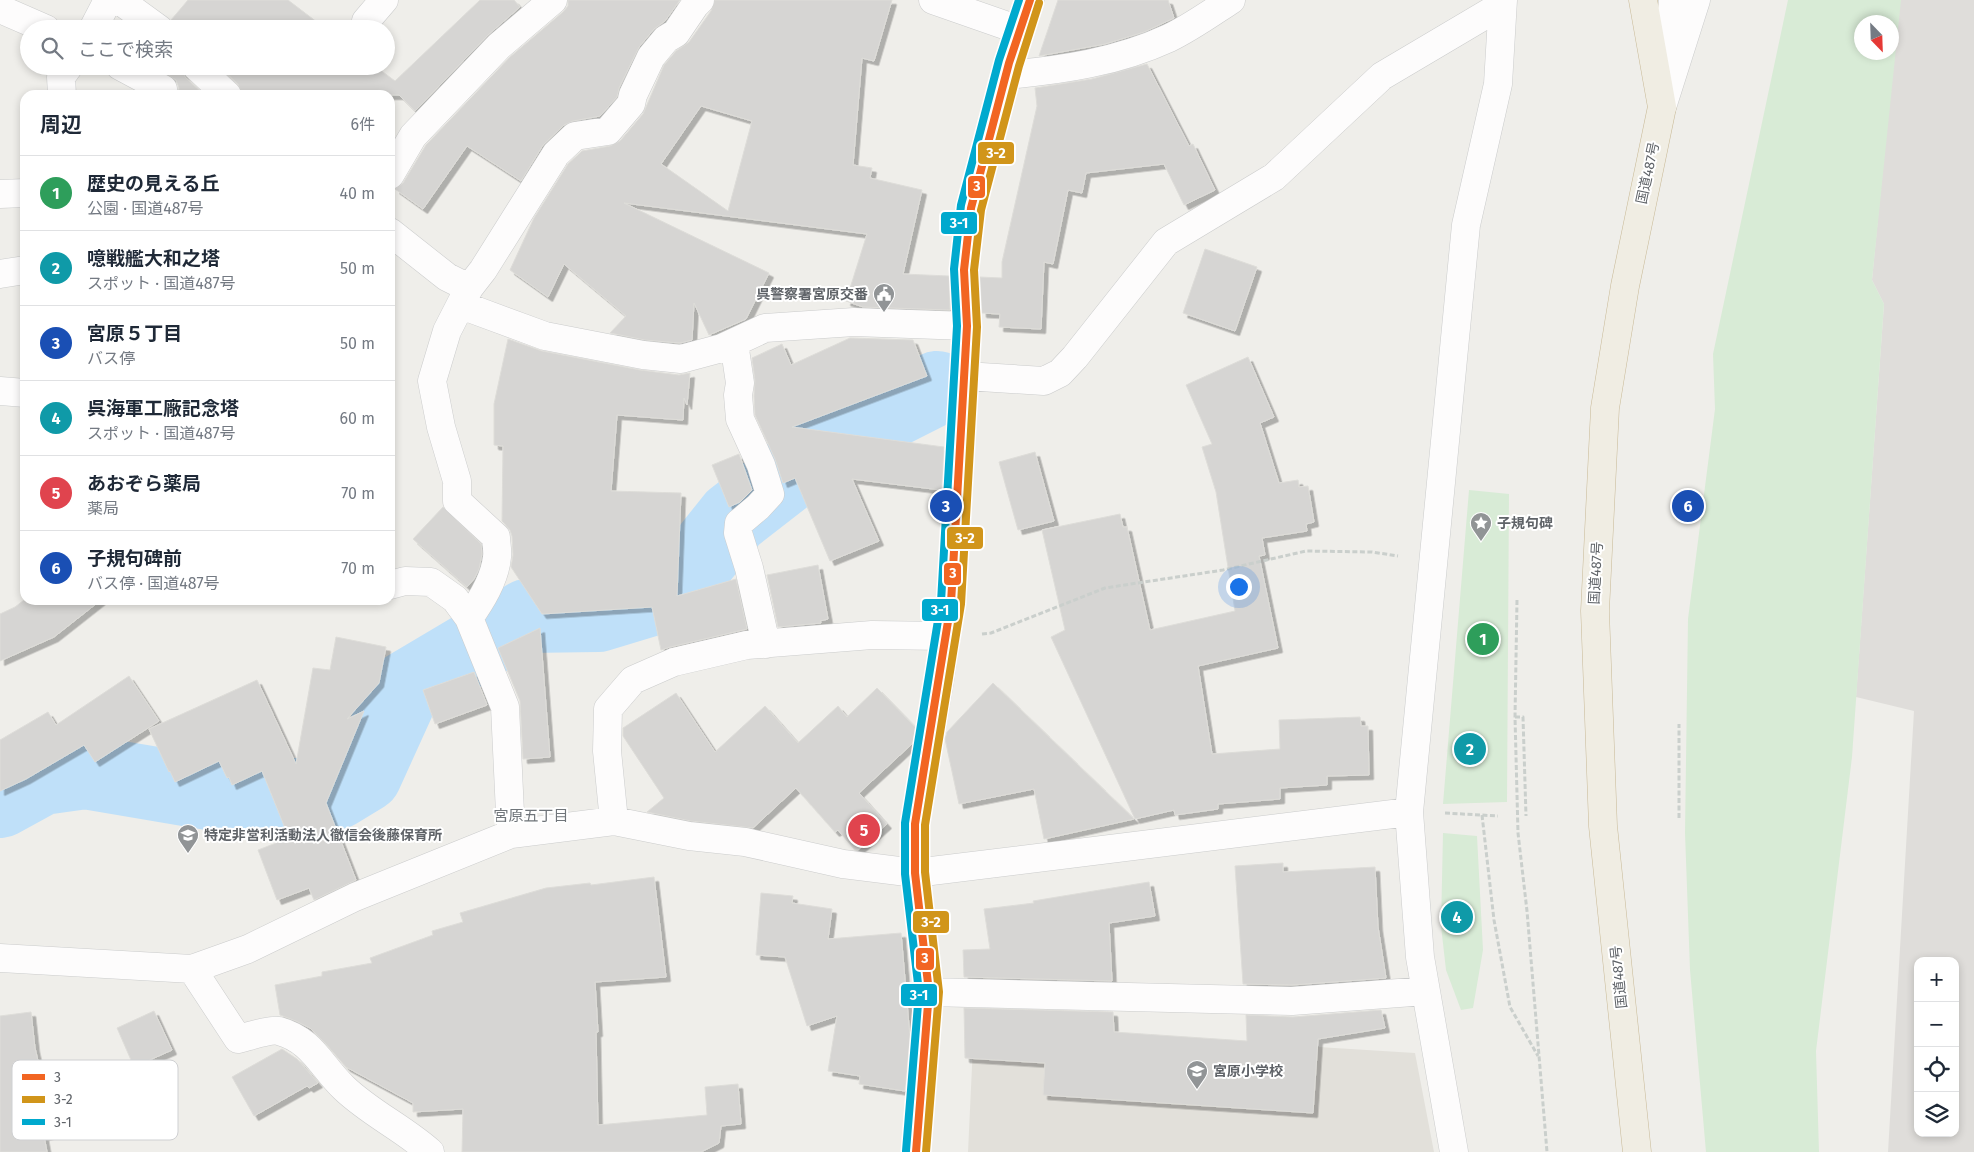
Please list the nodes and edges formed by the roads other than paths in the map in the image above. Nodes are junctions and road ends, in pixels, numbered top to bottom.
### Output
1 (108, 0) edge
2 (119, 0) edge
3 (384, 0) edge
4 (553, 0) edge
5 (700, 0) edge
6 (933, 0) edge
7 (1030, 0) edge
8 (1231, 0) edge
9 (1643, 0) edge
10 (1673, 0) edge
11 (1696, 0) edge
12 (1503, 3) edge
13 (0, 9) edge
14 (25, 20) edge
15 (98, 20) edge
16 (147, 20) edge
17 (367, 20) edge
18 (1019, 30) junction
19 (62, 75) edge
20 (137, 75) edge
21 (206, 75) edge
22 (1006, 75) junction
23 (162, 88) dead end
24 (62, 90) edge
25 (222, 90) edge
26 (1662, 107) junction
27 (395, 167) edge
28 (20, 192) edge
29 (0, 194) edge
30 (395, 236) edge
31 (20, 271) edge
32 (0, 274) edge
33 (465, 296) junction
34 (967, 326) junction
35 (734, 343) junction
36 (965, 376) junction
37 (0, 391) edge
38 (20, 393) edge
39 (395, 584) edge
40 (476, 636) junction
41 (946, 636) junction
42 (766, 644) junction
43 (1409, 812) junction
44 (614, 821) junction
45 (511, 834) junction
46 (915, 873) junction
47 (0, 958) edge
48 (192, 969) junction
49 (1426, 991) junction
50 (929, 992) junction
51 (430, 1152) edge
52 (916, 1152) edge
53 (1454, 1152) edge
54 (1637, 1152) edge

1 - 15 street
2 - 16 street
3 - 17 street
4 - 27 street
5 - 33 street
6 - 18 street
7 - 18 street
8 - 22 street
9 - 26 highway, 国道487号
10 - 26 street
11 - 26 street
12 - 36 street
12 - 43 street
13 - 14 street
18 - 22 street
19 - 24 street
20 - 23 street
21 - 25 street
22 - 34 street
26 - 54 highway, 国道487号
28 - 29 street
30 - 33 street
31 - 32 street
33 - 35 street
33 - 40 street
34 - 35 street
34 - 36 street
35 - 42 street
36 - 41 street
37 - 38 street
39 - 40 street
40 - 45 street
41 - 42 street
41 - 46 street
42 - 44 street
43 - 46 street
43 - 49 street
44 - 45 street
44 - 46 street
45 - 48 street
46 - 50 street
47 - 48 street
48 - 51 street
49 - 50 street
49 - 53 street
50 - 52 street

